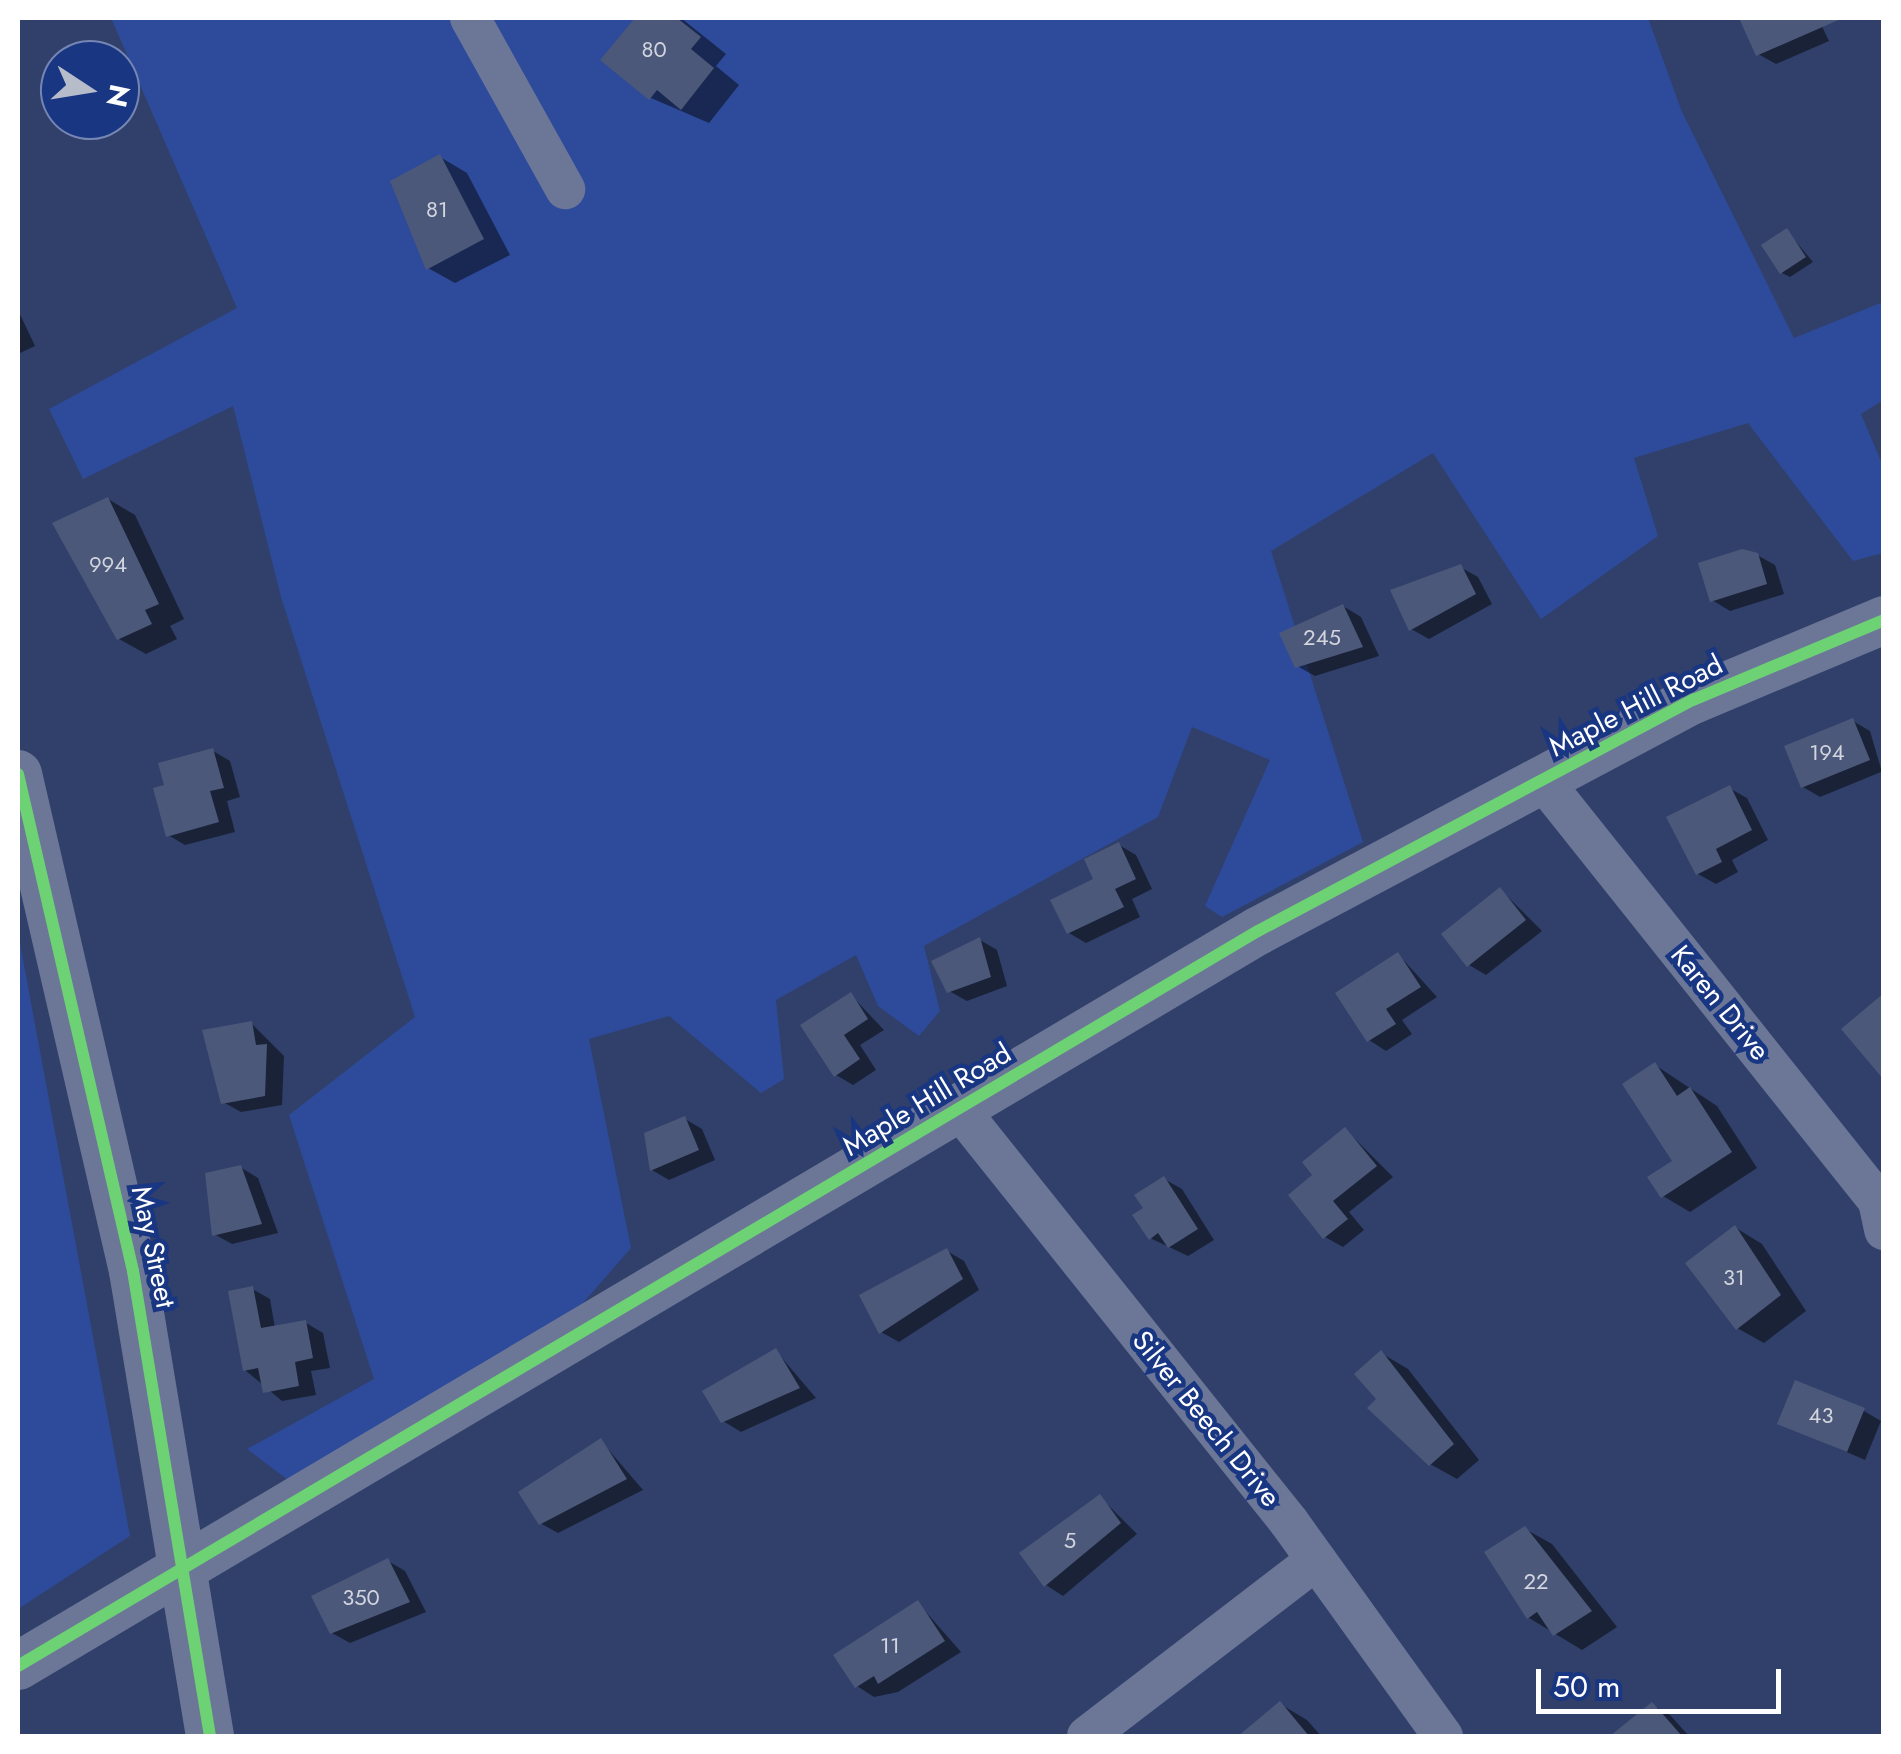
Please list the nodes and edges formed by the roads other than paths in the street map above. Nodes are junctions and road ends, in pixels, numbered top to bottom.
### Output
1 (470, 18) edge
2 (566, 189) dead end
3 (1884, 620) edge
4 (18, 774) edge
5 (1544, 782) junction
6 (959, 1109) junction
7 (1884, 1230) edge
8 (1316, 1560) junction
9 (182, 1572) junction
10 (18, 1666) edge
11 (210, 1736) edge
12 (1087, 1736) edge
13 (1444, 1736) edge

1 - 2 street
3 - 5 street, Maple Hill Road
4 - 9 street, May Street
5 - 6 street, Maple Hill Road
5 - 7 street, Karen Drive
6 - 8 street, Silver Beech Drive
6 - 9 street, Maple Hill Road
8 - 12 street
8 - 13 street, Silver Beech Drive
9 - 10 street, Maple Hill Road
9 - 11 street, May Street

